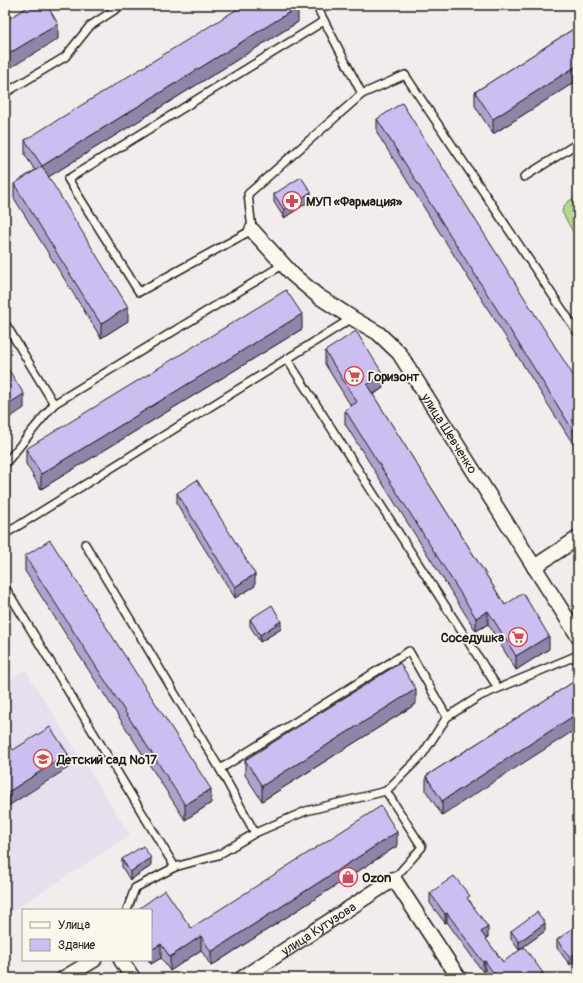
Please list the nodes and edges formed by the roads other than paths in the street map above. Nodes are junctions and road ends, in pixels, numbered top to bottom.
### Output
1 (122, 5) edge
2 (316, 5) edge
3 (324, 21) junction
4 (5, 93) edge
5 (362, 94) junction
6 (578, 143) edge
7 (524, 178) dead end
8 (252, 230) junction
9 (284, 264) junction
10 (352, 318) junction
11 (5, 323) edge
12 (578, 333) edge
13 (287, 359) junction
14 (54, 404) junction
15 (5, 464) edge
16 (5, 474) edge
17 (5, 494) edge
18 (5, 534) edge
19 (578, 538) edge
20 (85, 544) dead end
21 (534, 567) junction
22 (5, 588) edge
23 (578, 636) edge
24 (578, 655) edge
25 (498, 688) junction
26 (446, 717) junction
27 (220, 769) junction
28 (386, 791) junction
29 (255, 833) junction
30 (175, 867) junction
31 (394, 879) junction
32 (127, 909) edge
33 (92, 961) edge
34 (122, 961) edge
35 (64, 978) edge
36 (133, 978) edge
37 (242, 978) edge
38 (459, 978) edge

1 - 4 lane
2 - 3 lane
3 - 5 lane
3 - 8 lane
5 - 8 lane
5 - 12 lane
6 - 7 lane
8 - 9 street, улица Шевченко
9 - 10 street, улица Шевченко
9 - 14 lane
10 - 13 lane
10 - 21 street, улица Шевченко
11 - 14 lane
13 - 18 lane
13 - 25 lane
14 - 15 lane
16 - 17 lane
19 - 21 street
20 - 27 lane
21 - 23 street, улица Шевченко
22 - 30 lane
24 - 25 lane
25 - 26 lane
26 - 27 lane
26 - 28 lane
27 - 29 lane
28 - 29 lane
28 - 31 lane
29 - 30 lane
30 - 32 lane
31 - 37 street, улица Кутузова
31 - 38 street
33 - 35 street
34 - 36 street

